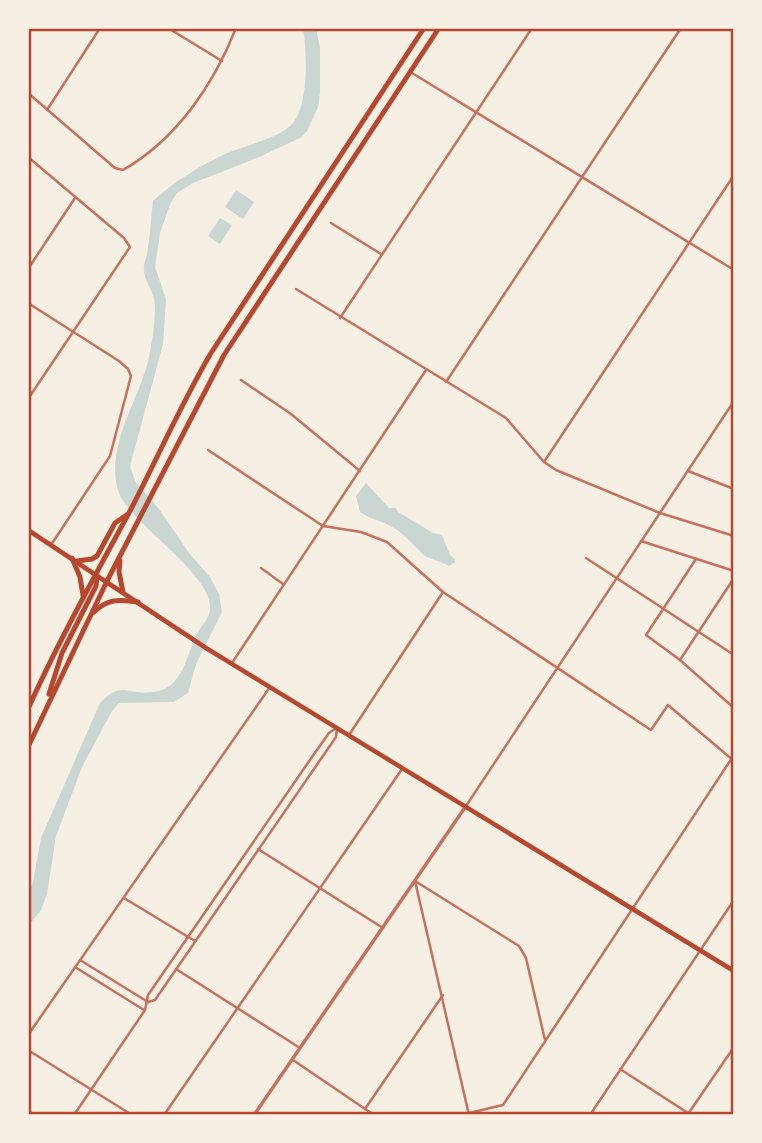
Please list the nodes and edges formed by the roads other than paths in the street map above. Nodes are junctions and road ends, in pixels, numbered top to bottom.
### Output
1 (100, 28) edge
2 (168, 28) edge
3 (236, 28) edge
4 (424, 28) edge
5 (439, 28) edge
6 (532, 28) edge
7 (681, 28) edge
8 (222, 61) junction
9 (410, 71) junction
10 (28, 93) edge
11 (47, 110) junction
12 (475, 113) junction
13 (28, 157) edge
14 (734, 174) edge
15 (582, 177) junction
16 (75, 198) junction
17 (331, 223) dead end
18 (690, 243) junction
19 (382, 254) junction
20 (28, 270) edge
21 (734, 270) edge
22 (296, 289) dead end
23 (28, 303) edge
24 (340, 317) junction
25 (73, 332) junction
26 (426, 370) junction
27 (240, 380) dead end
28 (446, 382) junction
29 (28, 399) edge
30 (734, 401) edge
31 (208, 450) dead end
32 (544, 462) junction
33 (360, 471) junction
34 (688, 471) junction
35 (734, 489) edge
36 (129, 512) junction
37 (660, 513) junction
38 (323, 526) junction
39 (28, 530) edge
40 (734, 537) edge
41 (641, 541) junction
42 (51, 545) junction
43 (122, 553) junction
44 (586, 558) dead end
45 (696, 559) junction
46 (74, 560) junction
47 (261, 568) dead end
48 (734, 570) edge
49 (97, 574) junction
50 (617, 577) junction
51 (734, 578) edge
52 (107, 581) junction
53 (283, 584) junction
54 (123, 592) junction
55 (443, 592) junction
56 (83, 595) junction
57 (138, 602) junction
58 (664, 607) junction
59 (89, 617) junction
60 (699, 631) junction
61 (734, 655) edge
62 (680, 660) junction
63 (232, 663) junction
64 (558, 667) junction
65 (270, 687) junction
66 (47, 706) junction
67 (734, 708) edge
68 (28, 709) edge
69 (337, 727) junction
70 (349, 735) junction
71 (28, 747) edge
72 (733, 760) edge
73 (403, 767) junction
74 (466, 806) junction
75 (258, 849) junction
76 (415, 881) junction
77 (320, 887) junction
78 (124, 898) junction
79 (734, 900) edge
80 (634, 909) junction
81 (383, 928) junction
82 (188, 936) junction
83 (195, 941) junction
84 (701, 950) junction
85 (80, 960) junction
86 (75, 967) junction
87 (176, 970) junction
88 (734, 971) edge
89 (443, 995) junction
90 (148, 1002) junction
91 (237, 1008) junction
92 (145, 1010) junction
93 (28, 1035) edge
94 (545, 1042) junction
95 (734, 1047) edge
96 (300, 1048) junction
97 (28, 1051) edge
98 (292, 1059) junction
99 (620, 1069) junction
100 (92, 1090) junction
101 (365, 1109) junction
102 (469, 1114) edge
103 (689, 1114) edge
104 (74, 1115) edge
105 (132, 1115) edge
106 (164, 1115) edge
107 (254, 1115) edge
108 (374, 1115) edge
109 (590, 1115) edge

1 - 11 street
2 - 8 street
3 - 8 street
4 - 36 highway
5 - 9 highway
6 - 12 street
7 - 15 street
8 - 11 street
9 - 12 street
9 - 43 highway
10 - 11 street
12 - 15 street
12 - 19 street
13 - 16 street
14 - 18 street
15 - 18 street
15 - 28 street
16 - 20 street
16 - 25 street
17 - 19 street
18 - 21 street
18 - 32 street
19 - 24 street
22 - 24 street
23 - 25 street
24 - 26 street
25 - 29 street
25 - 42 street
26 - 28 street
26 - 33 street
27 - 33 street
28 - 32 street
30 - 34 street
31 - 38 street
32 - 37 street
33 - 38 street
34 - 35 street
34 - 37 street
36 - 46 highway
36 - 49 highway
37 - 40 street
37 - 41 street
38 - 53 street
38 - 55 street
39 - 42 main road
41 - 45 street
41 - 50 street
42 - 46 main road
43 - 52 highway
43 - 54 highway
44 - 50 street
45 - 48 street
45 - 58 street
46 - 49 main road
46 - 56 highway
47 - 53 street
49 - 52 main road
49 - 56 highway
49 - 66 highway
50 - 58 street
50 - 64 street
51 - 60 street
52 - 54 main road
52 - 59 highway
53 - 63 street
54 - 57 main road
55 - 64 street
55 - 70 street
56 - 68 highway
57 - 59 highway
57 - 63 main road
58 - 60 street
58 - 62 street
59 - 66 highway
60 - 61 street
60 - 62 street
62 - 67 street
63 - 65 main road
64 - 72 street
64 - 74 street
65 - 69 main road
65 - 78 street
66 - 71 highway
69 - 70 main road
69 - 75 street
69 - 82 street
70 - 73 main road
72 - 80 street
73 - 74 main road
73 - 77 street
74 - 76 street
74 - 80 main road
75 - 77 street
75 - 83 street
76 - 81 street
76 - 89 street
76 - 94 street
77 - 81 street
77 - 91 street
78 - 82 street
78 - 85 street
79 - 84 street
80 - 84 main road
80 - 94 street
81 - 96 street
82 - 83 street
82 - 90 street
83 - 87 street
84 - 88 main road
84 - 99 street
85 - 86 street
85 - 90 street
86 - 92 street
86 - 93 street
87 - 90 street
87 - 91 street
89 - 101 street
89 - 102 street
90 - 92 street
91 - 96 street
91 - 106 street
92 - 100 street
94 - 102 street
95 - 103 street
96 - 98 street
97 - 100 street
98 - 101 street
98 - 107 street
99 - 103 street
99 - 109 street
100 - 104 street
100 - 105 street
101 - 108 street

